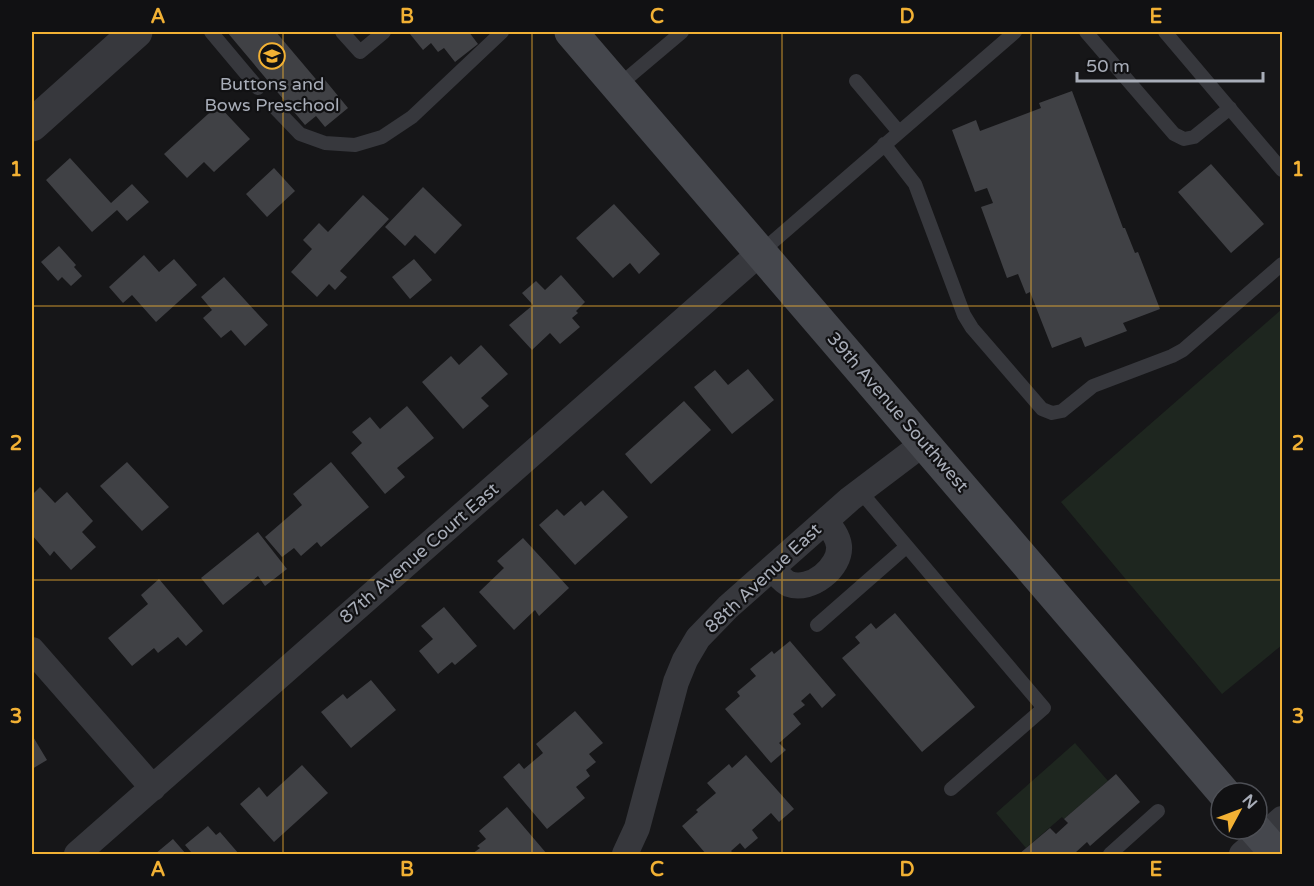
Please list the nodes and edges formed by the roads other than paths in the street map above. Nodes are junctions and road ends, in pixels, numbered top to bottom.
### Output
1 (136, 32) edge
2 (211, 32) edge
3 (342, 32) edge
4 (384, 32) edge
5 (502, 32) edge
6 (572, 32) edge
7 (681, 32) edge
8 (1015, 32) edge
9 (1086, 32) edge
10 (1165, 32) edge
11 (856, 81) dead end
12 (618, 86) junction
13 (258, 88) dead end
14 (1230, 108) junction
15 (276, 109) dead end
16 (32, 124) edge
17 (899, 132) junction
18 (885, 144) junction
19 (1282, 170) edge
20 (761, 252) junction
21 (1282, 264) edge
22 (924, 443) junction
23 (860, 491) junction
24 (825, 521) junction
25 (906, 547) junction
26 (772, 568) junction
27 (817, 626) dead end
28 (32, 650) edge
29 (1214, 781) edge
30 (153, 788) junction
31 (951, 789) dead end
32 (1158, 811) dead end
33 (77, 855) edge
34 (626, 855) edge
35 (1110, 855) edge

1 - 16 street
2 - 13 lane
3 - 4 lane
5 - 15 lane
6 - 12 main road, 39th Avenue Southwest
7 - 12 lane
8 - 17 lane
9 - 14 lane
10 - 14 lane
11 - 17 lane
12 - 20 main road, 39th Avenue Southwest
14 - 19 lane
17 - 18 lane
18 - 20 lane
18 - 21 lane
20 - 22 main road, 39th Avenue Southwest
20 - 30 street, 87th Avenue Court East
22 - 23 street, 88th Avenue East
22 - 29 main road, 39th Avenue Southwest
23 - 24 street, 88th Avenue East
23 - 25 lane
24 - 26 street, 88th Avenue East
24 - 26 street
25 - 27 lane
25 - 31 lane
26 - 34 street, 88th Avenue East
28 - 30 street
30 - 33 street, 87th Avenue Court East
32 - 35 lane

